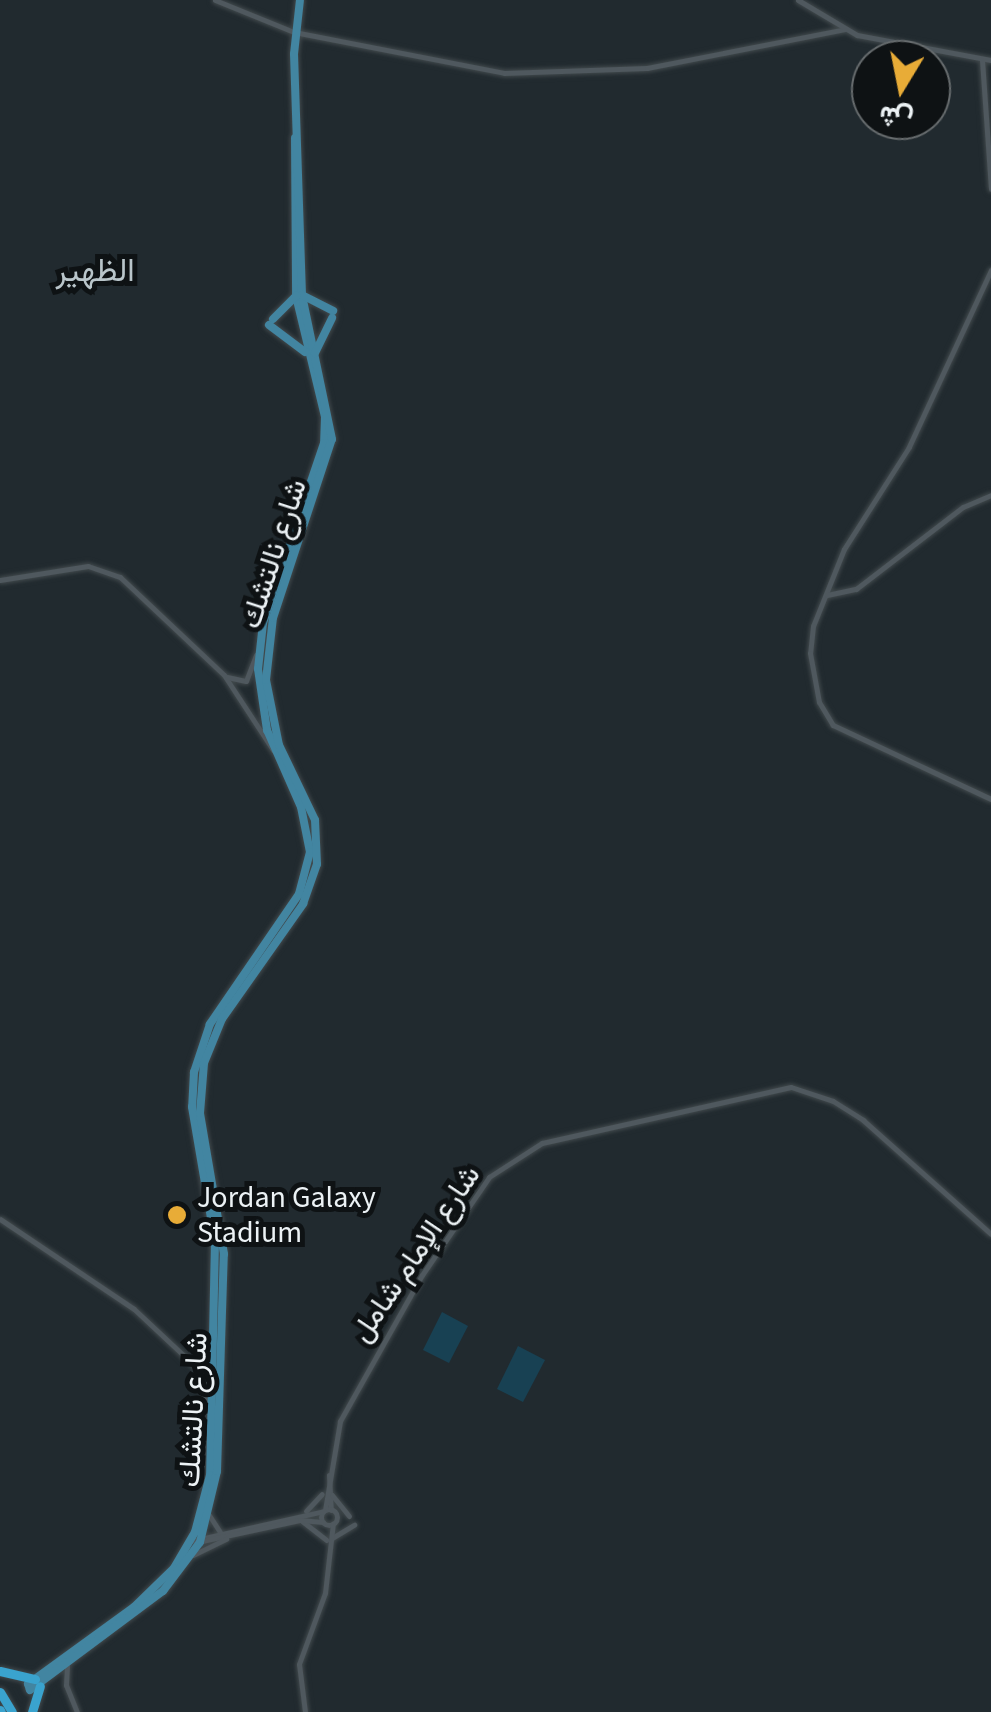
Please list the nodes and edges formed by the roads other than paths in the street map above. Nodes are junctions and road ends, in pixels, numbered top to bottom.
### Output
1 (215, 0) edge
2 (300, 0) edge
3 (798, 0) edge
4 (823, 18) junction
5 (846, 30) junction
6 (294, 32) junction
7 (818, 36) junction
8 (982, 60) junction
9 (991, 60) edge
10 (991, 189) edge
11 (991, 270) edge
12 (299, 295) junction
13 (311, 356) junction
14 (991, 495) edge
15 (0, 580) edge
16 (827, 595) junction
17 (259, 644) junction
18 (224, 676) junction
19 (272, 750) junction
20 (991, 798) edge
21 (252, 971) junction
22 (0, 1219) edge
23 (991, 1234) edge
24 (213, 1346) junction
25 (184, 1356) junction
26 (196, 1369) junction
27 (216, 1386) junction
28 (213, 1422) junction
29 (327, 1492) junction
30 (327, 1510) junction
31 (209, 1515) junction
32 (349, 1516) dead end
33 (300, 1517) junction
34 (328, 1523) junction
35 (354, 1525) dead end
36 (223, 1533) junction
37 (231, 1537) junction
38 (197, 1538) junction
39 (328, 1540) junction
40 (193, 1556) junction
41 (67, 1666) junction
42 (0, 1672) edge
43 (50, 1679) junction
44 (38, 1683) junction
45 (66, 1684) junction
46 (0, 1692) edge
47 (12, 1712) edge
48 (32, 1712) edge
49 (77, 1712) edge
50 (306, 1712) edge

1 - 6 street
2 - 6 main road, شارع نالتشك
3 - 4 street
4 - 5 street
4 - 7 street
5 - 7 street
5 - 8 street
6 - 7 street
6 - 12 main road, شارع نالتشك
8 - 9 street
8 - 10 street
11 - 16 street
12 - 13 main road, شارع نالتشك
12 - 13 main road
12 - 13 main road
13 - 17 main road, شارع نالتشك
13 - 21 main road, شارع نالتشك
14 - 16 street
15 - 18 street
16 - 20 street
17 - 18 street
17 - 19 main road, شارع نالتشك
18 - 19 street
19 - 21 main road, شارع نالتشك
21 - 24 main road, شارع نالتشك
21 - 27 main road, شارع نالتشك
22 - 25 street
23 - 29 street, شارع الإمام شامل
24 - 25 street
24 - 27 main road, شارع نالتشك
25 - 26 street
26 - 27 street
26 - 28 street
27 - 28 main road, شارع نالتشك
27 - 31 main road, شارع نالتشك
28 - 38 main road, شارع نالتشك
29 - 30 street, شارع الإمام شامل
29 - 32 street
29 - 33 street
30 - 33 street
30 - 34 street
30 - 34 street
31 - 36 street
31 - 38 main road, شارع نالتشك
33 - 34 street
33 - 36 street
33 - 37 street
33 - 39 street
34 - 39 street
35 - 39 street
36 - 38 street
37 - 38 street
37 - 40 street
38 - 40 main road, شارع نالتشك
38 - 44 main road, شارع نالتشك
39 - 50 street
40 - 41 main road, شارع نالتشك
41 - 43 main road, شارع نالتشك
41 - 45 street
42 - 44 highway
43 - 44 main road, شارع نالتشك
43 - 45 street
44 - 48 highway
45 - 49 street
46 - 47 highway

